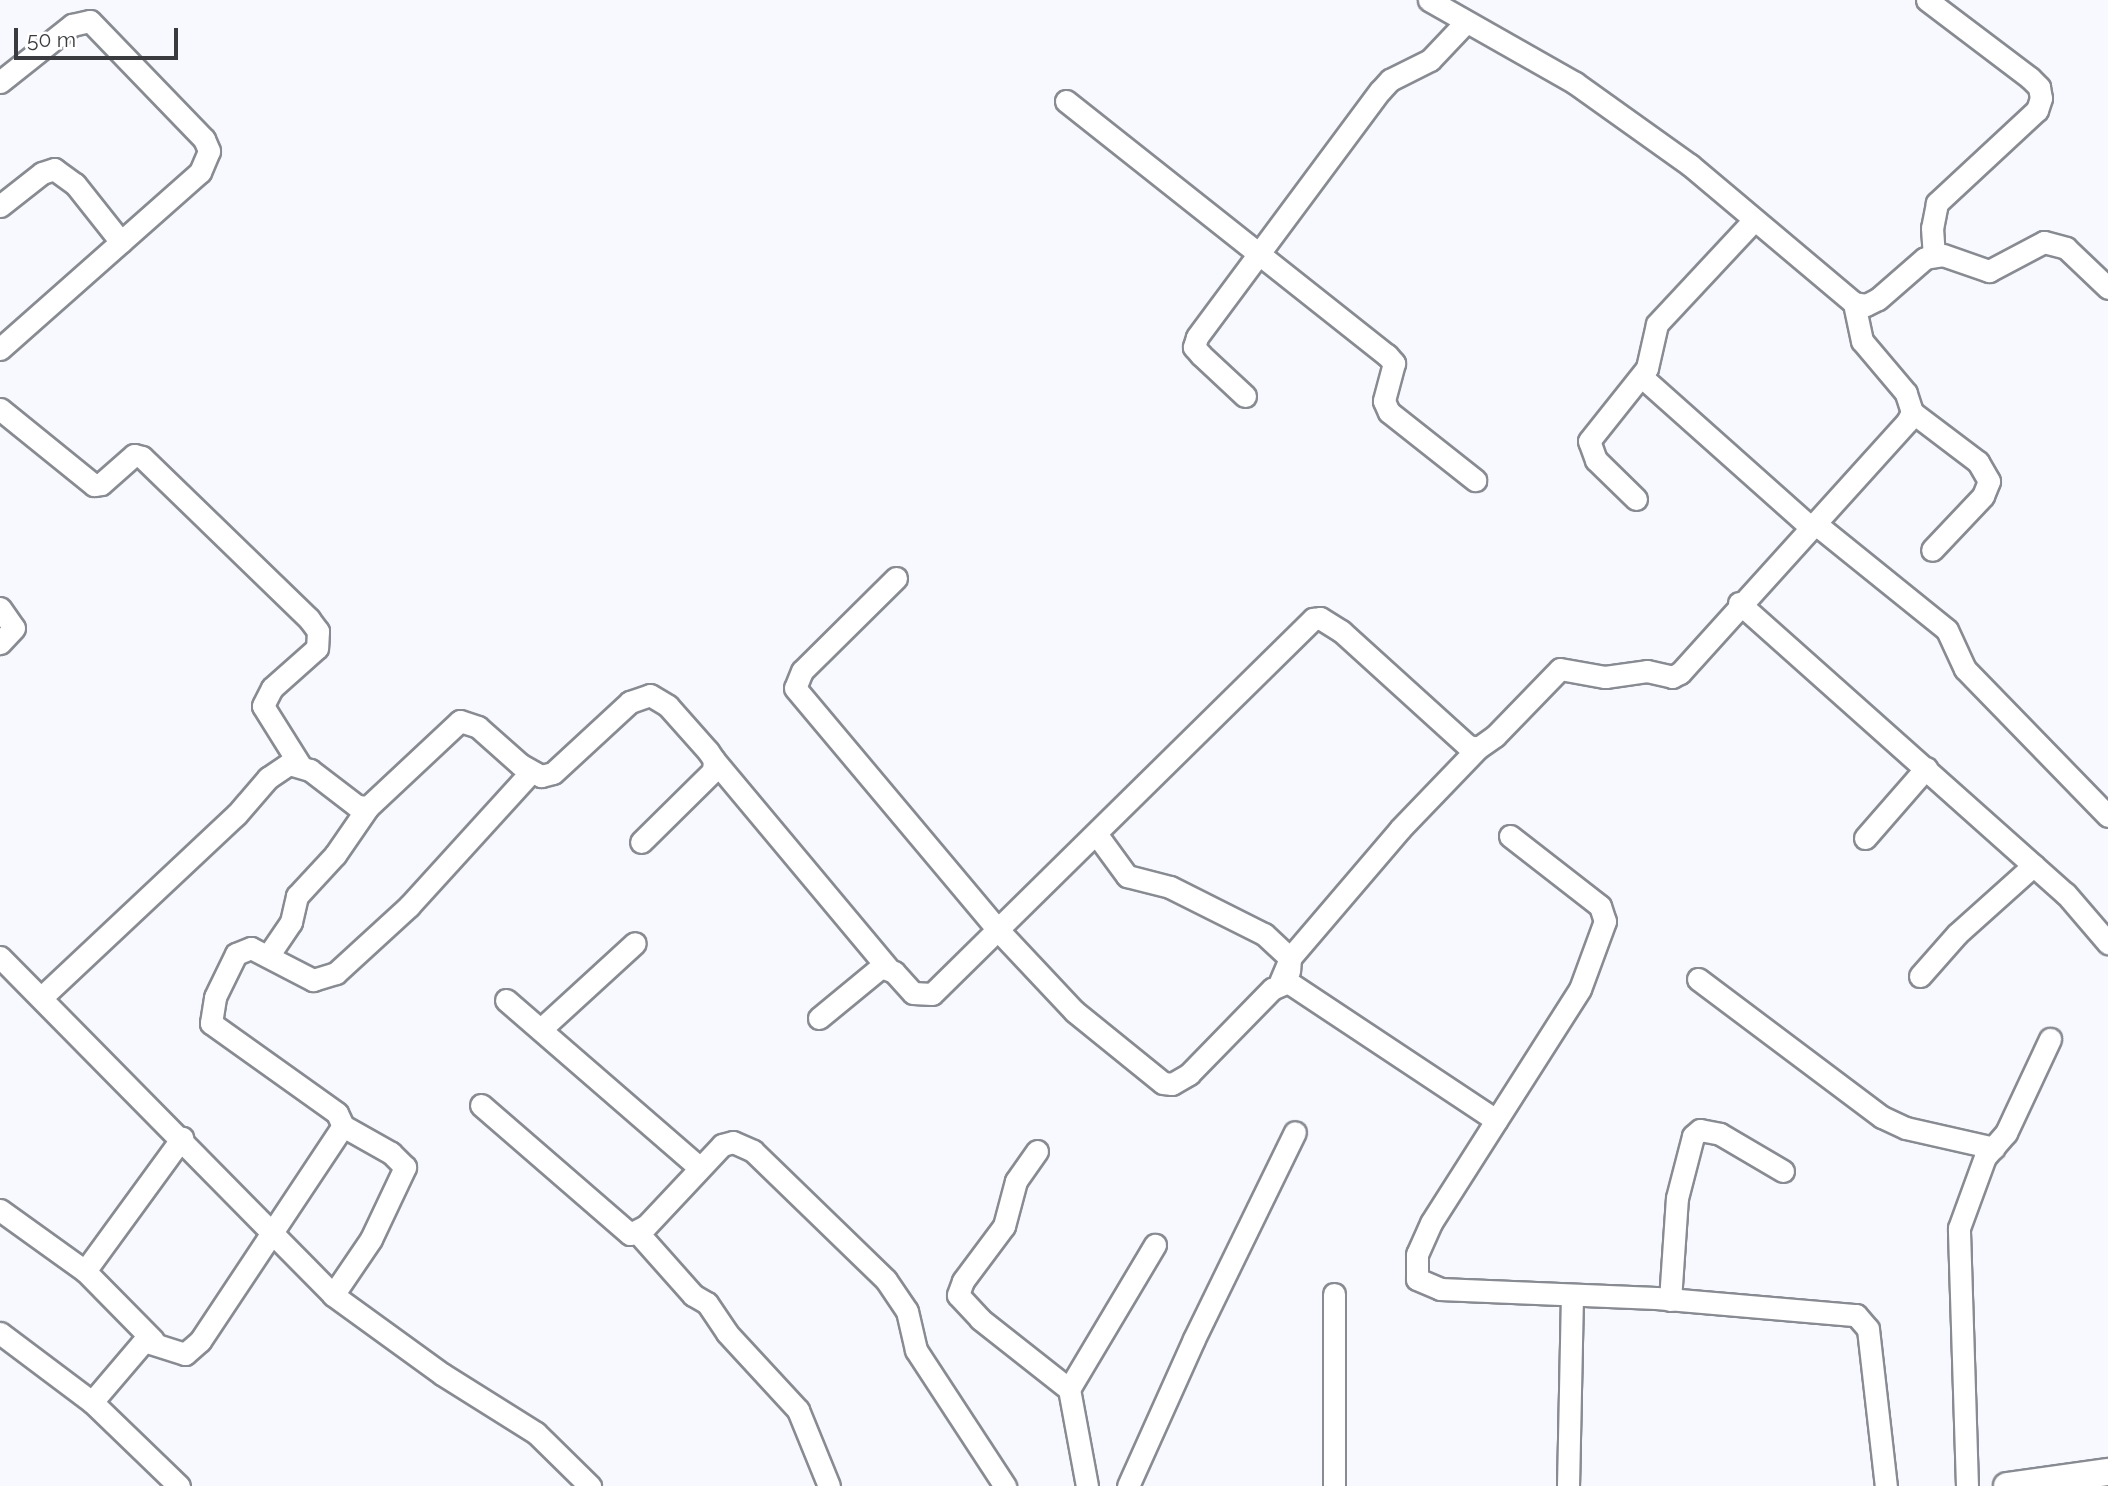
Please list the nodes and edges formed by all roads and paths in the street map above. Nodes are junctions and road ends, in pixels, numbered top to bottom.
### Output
1 (1429, 0) edge
2 (1927, 0) edge
3 (1465, 23) junction
4 (0, 82) edge
5 (1066, 102) dead end
6 (0, 206) edge
7 (1754, 220) junction
8 (121, 242) junction
9 (1260, 250) junction
10 (1934, 256) junction
11 (2108, 288) edge
12 (1854, 303) junction
13 (0, 349) edge
14 (1642, 377) junction
15 (1245, 396) dead end
16 (0, 409) edge
17 (1912, 412) junction
18 (1475, 480) dead end
19 (1636, 499) dead end
20 (1817, 525) junction
21 (1931, 550) dead end
22 (896, 578) dead end
23 (1740, 603) junction
24 (0, 608) edge
25 (0, 643) edge
26 (1478, 748) junction
27 (714, 760) junction
28 (300, 765) junction
29 (1927, 768) junction
30 (531, 772) junction
31 (368, 807) junction
32 (2108, 816) edge
33 (1097, 835) junction
34 (1510, 836) dead end
35 (1866, 838) dead end
36 (641, 842) dead end
37 (2034, 865) junction
38 (998, 930) junction
39 (635, 943) dead end
40 (2108, 943) edge
41 (268, 956) junction
42 (1290, 958) junction
43 (888, 968) junction
44 (5, 970) edge
45 (1920, 976) dead end
46 (1698, 979) dead end
47 (1284, 982) junction
48 (42, 997) junction
49 (506, 1000) dead end
50 (819, 1018) dead end
51 (541, 1029) junction
52 (2050, 1039) dead end
53 (481, 1105) dead end
54 (1496, 1120) junction
55 (343, 1126) junction
56 (1295, 1132) dead end
57 (182, 1138) junction
58 (1994, 1148) junction
59 (1037, 1151) dead end
60 (699, 1167) junction
61 (1783, 1171) dead end
62 (0, 1210) edge
63 (638, 1233) junction
64 (275, 1235) junction
65 (1155, 1245) dead end
66 (85, 1270) junction
67 (1334, 1294) dead end
68 (333, 1295) junction
69 (1572, 1295) junction
70 (1670, 1300) junction
71 (0, 1333) edge
72 (152, 1340) junction
73 (1069, 1389) junction
74 (92, 1402) junction
75 (2108, 1472) edge
76 (179, 1486) edge
77 (590, 1486) edge
78 (829, 1486) edge
79 (1005, 1486) edge
80 (1087, 1486) edge
81 (1128, 1486) edge
82 (1334, 1486) edge
83 (1568, 1486) edge
84 (1886, 1486) edge
85 (1967, 1486) edge
86 (2007, 1486) edge

1 - 3 street
2 - 10 street
3 - 7 street
3 - 9 street
4 - 8 street
5 - 9 street
6 - 8 street
7 - 12 street
7 - 14 street
8 - 13 street
9 - 15 street
9 - 18 street
10 - 11 street
10 - 12 street
12 - 17 street
14 - 19 street
14 - 20 street
16 - 28 street
17 - 20 street
17 - 21 street
20 - 23 street
20 - 32 street
22 - 38 street
23 - 26 street
23 - 29 street
24 - 25 street
26 - 33 street
26 - 42 street
27 - 30 street
27 - 36 street
27 - 43 street
28 - 31 street
28 - 48 street
29 - 35 street
29 - 37 street
30 - 31 street
30 - 41 street
31 - 41 street
33 - 38 street
33 - 42 street
34 - 54 street
37 - 40 street
37 - 45 street
38 - 43 street
38 - 47 street
39 - 51 street
41 - 55 street
42 - 47 street
43 - 50 street
44 - 48 street
46 - 58 street
47 - 54 street
48 - 57 street
49 - 51 street
51 - 60 street
52 - 58 street
53 - 63 street
54 - 69 street
55 - 64 street
55 - 68 street
56 - 81 street
57 - 64 street
57 - 66 street
58 - 85 street
59 - 73 street
60 - 63 street
60 - 79 street
61 - 70 street
62 - 66 street
63 - 78 street
64 - 68 street
64 - 72 street
65 - 73 street
66 - 72 street
67 - 82 street
68 - 77 street
69 - 70 street
69 - 83 street
70 - 84 street
71 - 74 street
72 - 74 street
73 - 80 street
74 - 76 street
75 - 86 street

